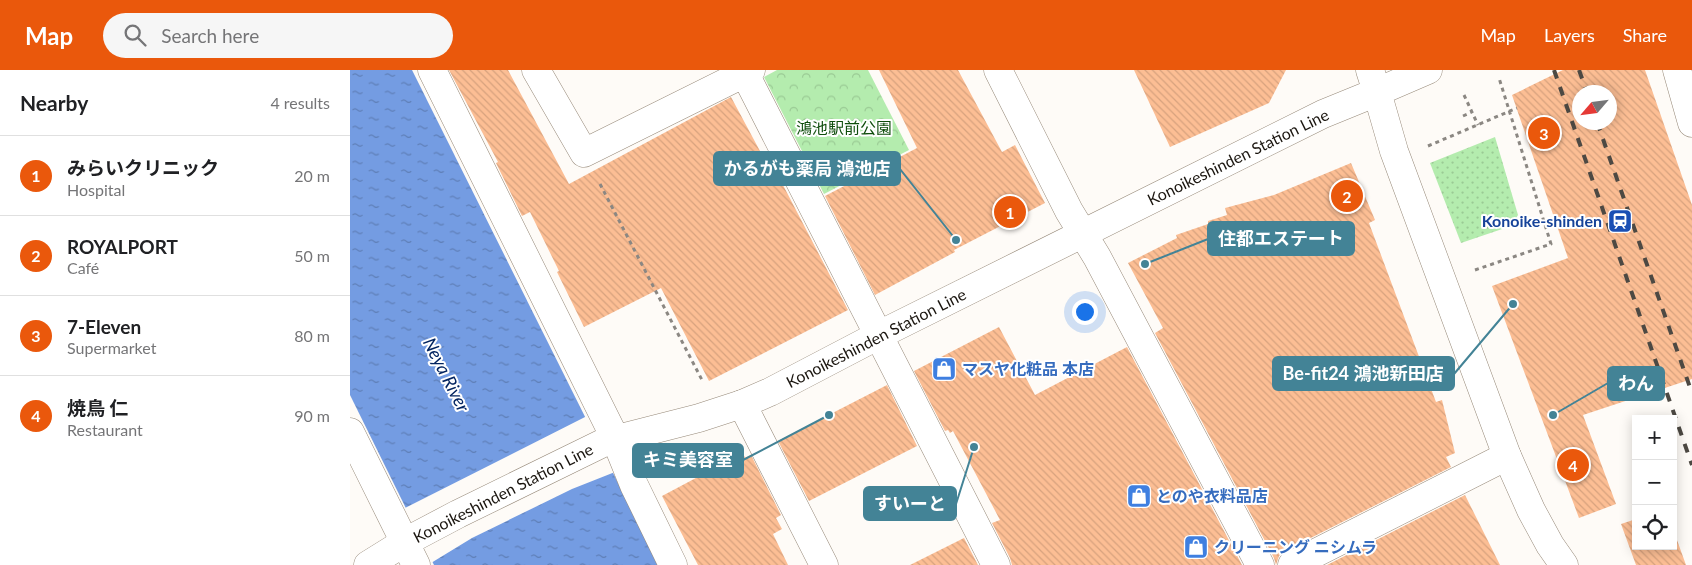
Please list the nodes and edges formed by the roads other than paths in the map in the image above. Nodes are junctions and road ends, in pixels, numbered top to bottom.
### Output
1 (432, 70) edge
2 (536, 70) edge
3 (998, 70) edge
4 (1428, 70) edge
5 (746, 71) edge
6 (1373, 81) edge
7 (1684, 83) edge
8 (1692, 123) edge
9 (1082, 233) junction
10 (879, 335) junction
11 (742, 404) junction
12 (350, 432) edge
13 (610, 440) junction
14 (1507, 456) junction
15 (411, 548) edge
16 (368, 565) edge
17 (674, 565) edge
18 (824, 565) edge
19 (996, 565) edge
20 (1260, 565) edge
21 (1292, 565) edge
22 (1564, 565) edge

1 - 13 street
2 - 5 street
3 - 9 street
4 - 6 street, Konoikeshinden Station Line
5 - 10 street
6 - 9 street, Konoikeshinden Station Line
6 - 14 street
7 - 8 street
9 - 10 street, Konoikeshinden Station Line
9 - 20 street
10 - 11 street, Konoikeshinden Station Line
10 - 19 street
11 - 13 street, Konoikeshinden Station Line
11 - 18 street
12 - 15 street
13 - 15 street, Konoikeshinden Station Line
13 - 17 street
14 - 21 street
14 - 22 street
15 - 16 street, Konoikeshinden Station Line

